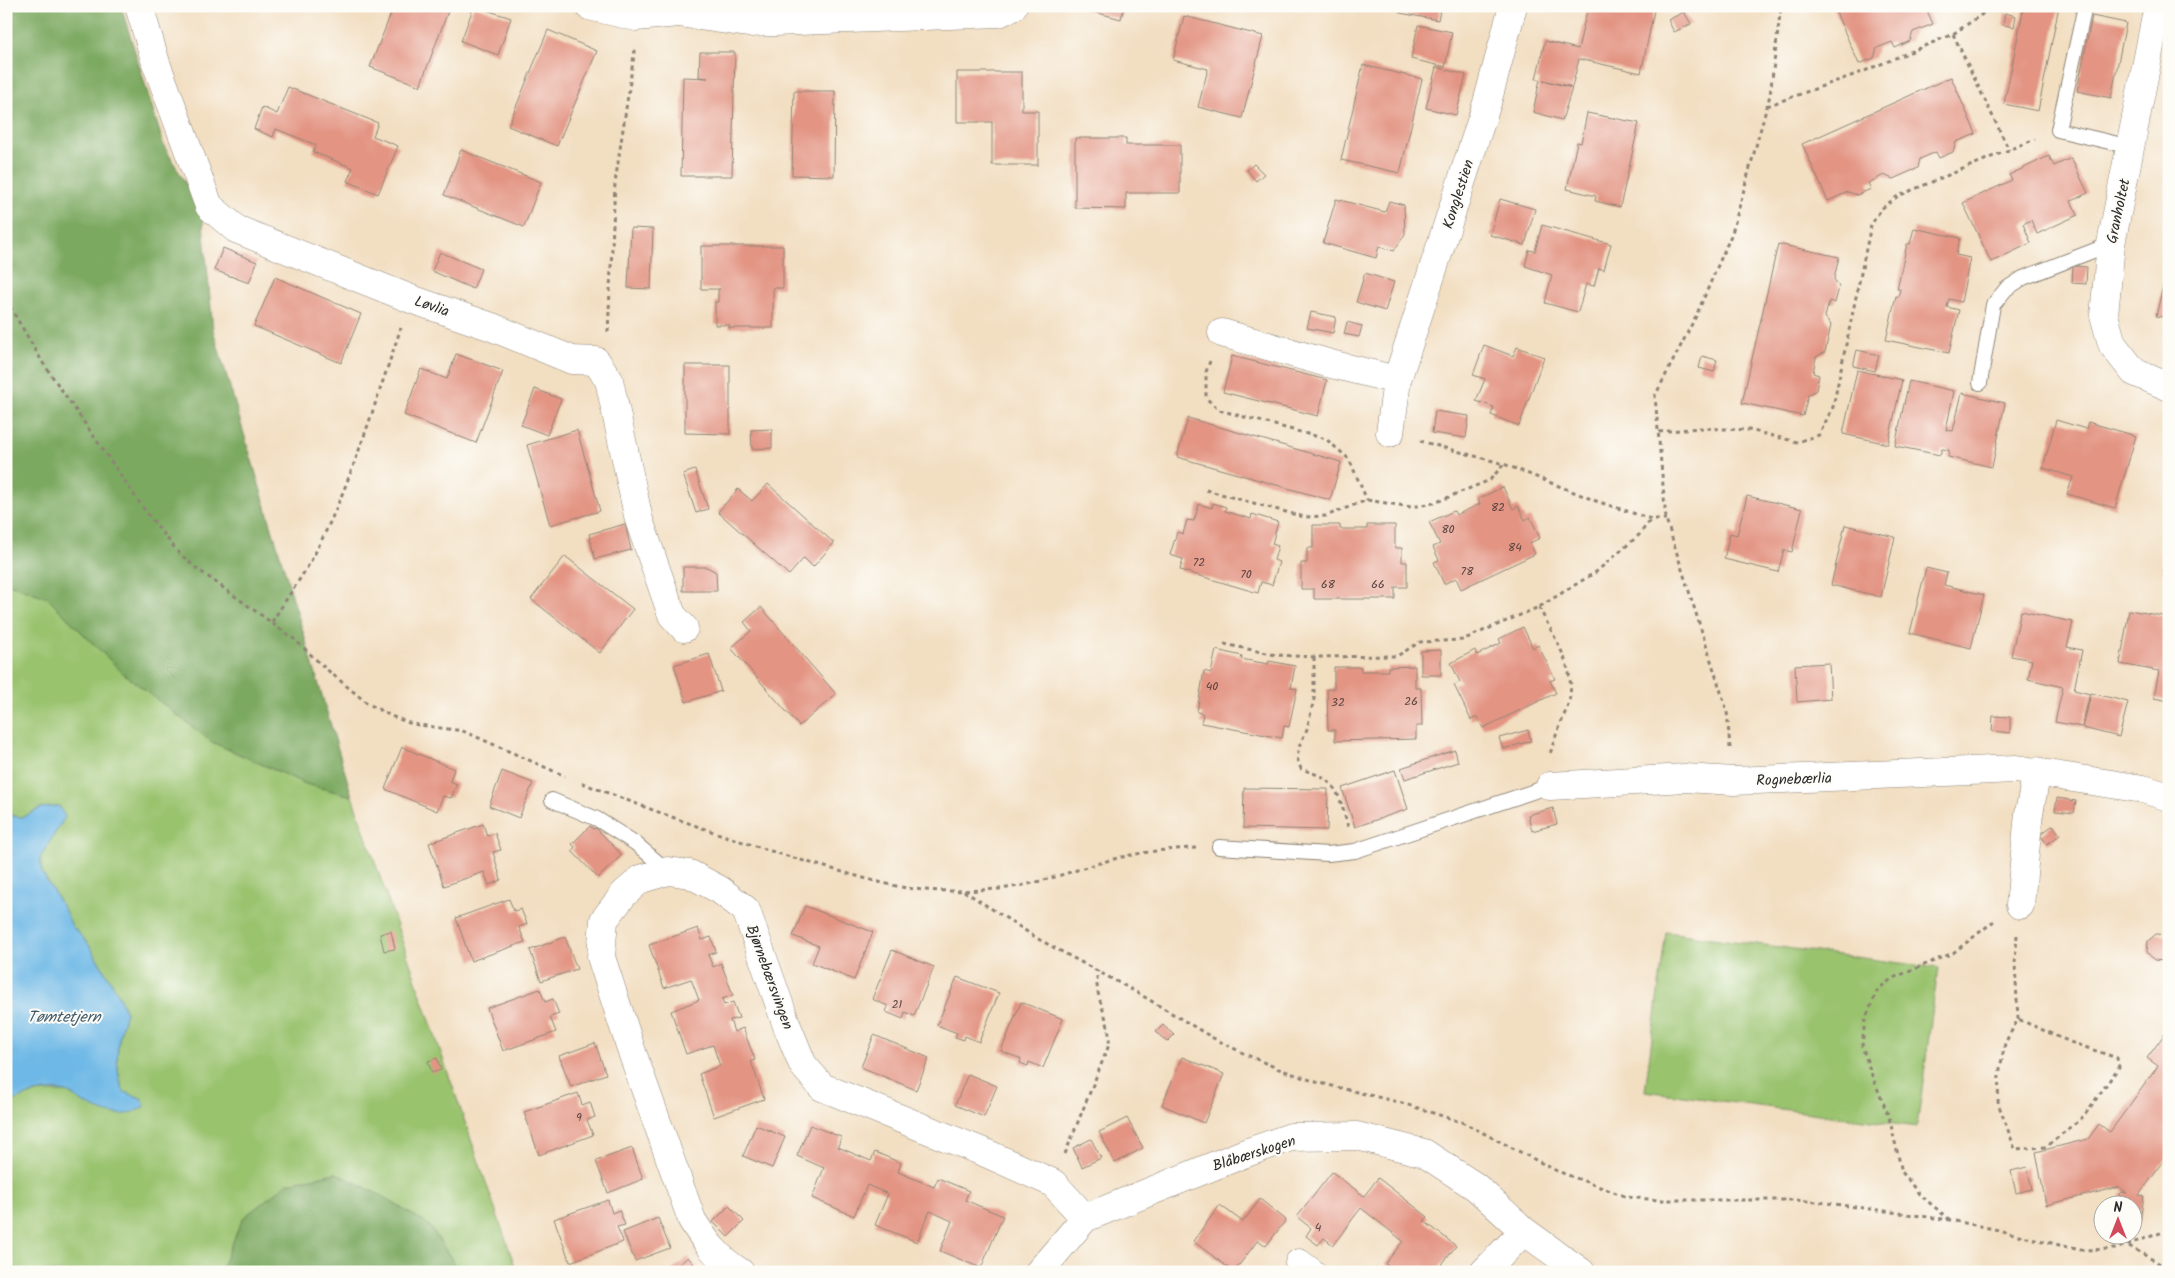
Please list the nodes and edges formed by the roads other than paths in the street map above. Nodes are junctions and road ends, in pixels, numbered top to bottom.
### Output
1 (139, 6) edge
2 (589, 6) edge
3 (1012, 6) edge
4 (1513, 6) edge
5 (2085, 6) edge
6 (2158, 6) edge
7 (678, 10) edge
8 (2131, 147) junction
9 (2111, 244) junction
10 (1222, 333) road end
11 (1397, 380) junction
12 (1980, 383) dead end
13 (2169, 387) edge
14 (1390, 432) road end
15 (684, 628) dead end
16 (2037, 771) junction
17 (1550, 786) joint
18 (2169, 797) edge
19 (552, 800) dead end
20 (1219, 847) road end
21 (668, 871) junction
22 (2020, 905) road end
23 (1085, 1218) junction
24 (1524, 1231) junction
25 (740, 1272) edge
26 (1039, 1272) edge
27 (1484, 1272) edge
28 (1581, 1272) edge

1 - 15 street, Løvlia
2 - 7 street
3 - 7 street
4 - 11 street, Konglestien
5 - 8 lane
6 - 8 street, Granholtet
8 - 9 street, Granholtet
9 - 12 lane
9 - 13 street, Granholtet
10 - 11 street
11 - 14 street, Konglestien
16 - 17 street, Rognebærlia
16 - 18 street, Rognebærlia
16 - 22 street
17 - 20 lane
19 - 21 lane
21 - 23 street, Bjørnebærsvingen
21 - 25 street, Bjørnebærsvingen
23 - 24 street, Blåbærskogen
23 - 26 street, Blåbærskogen
24 - 27 street
24 - 28 street, Blåbærskogen

